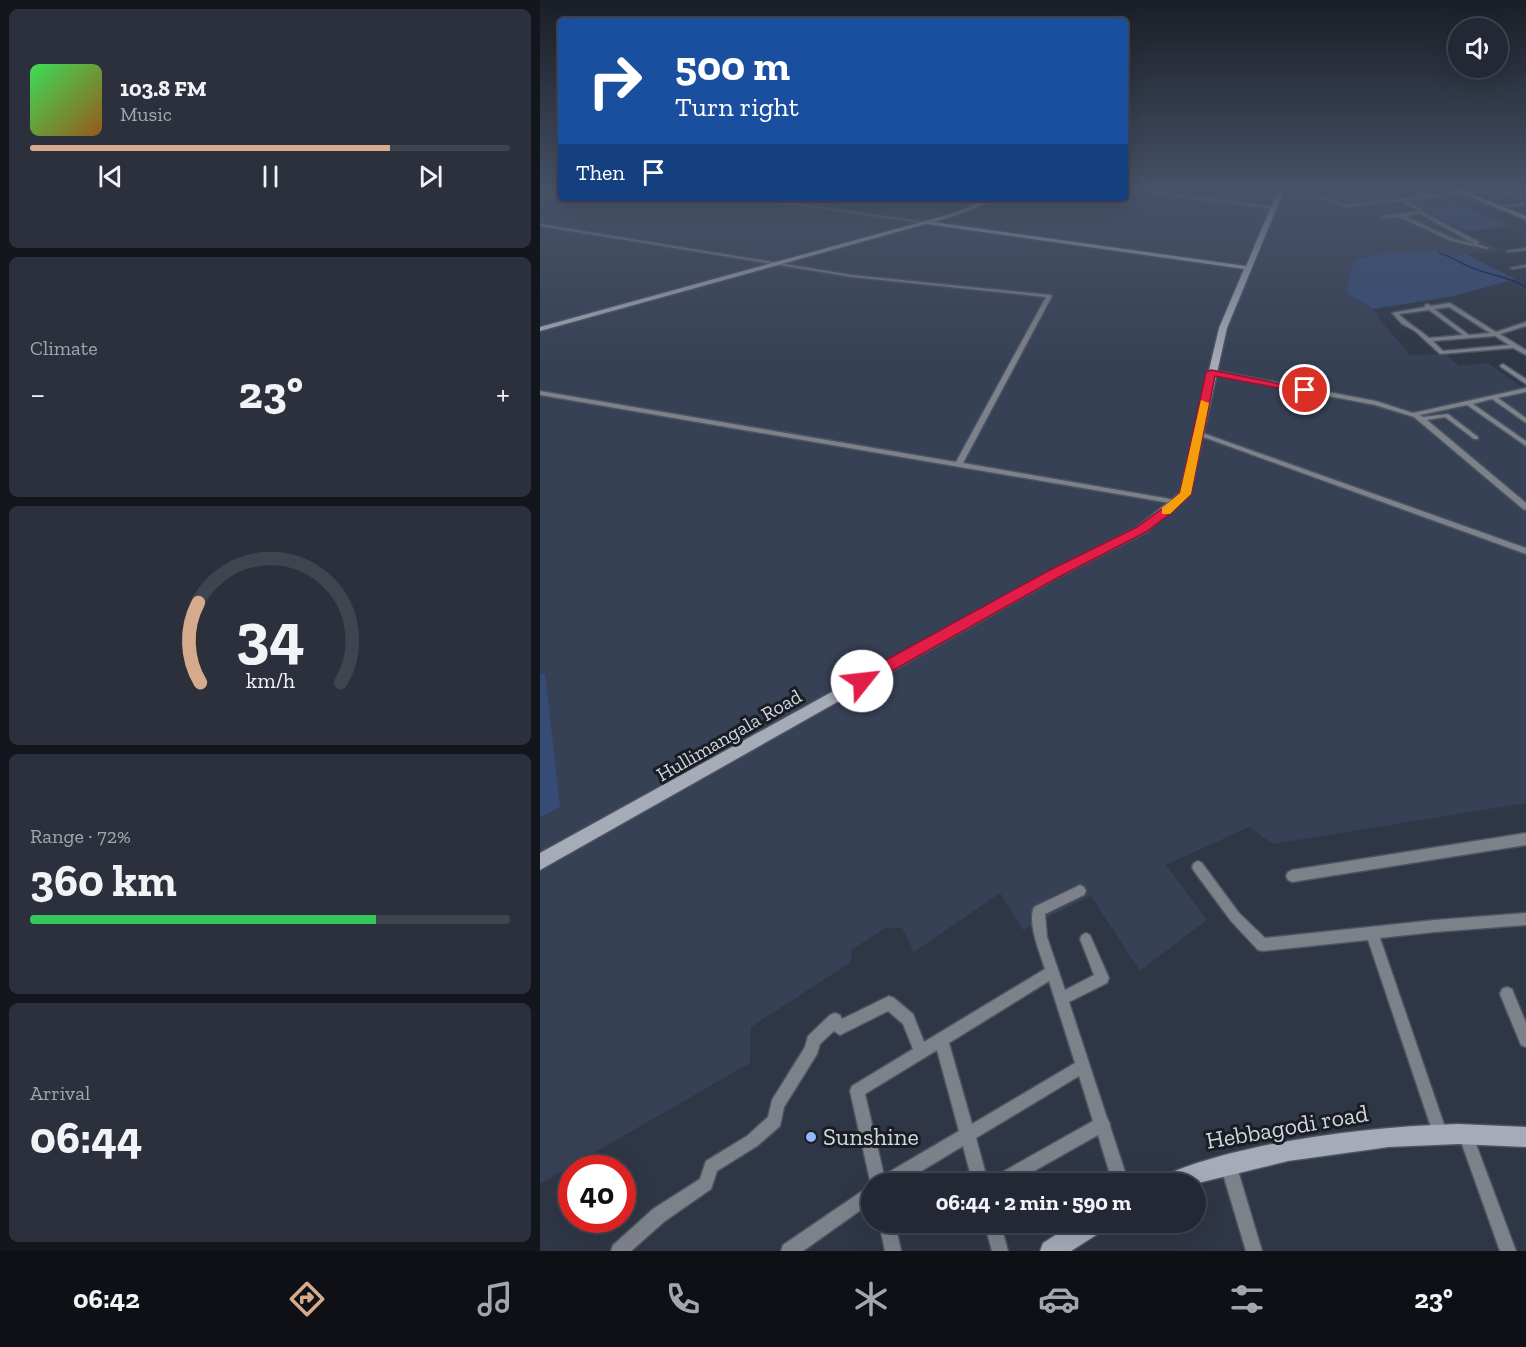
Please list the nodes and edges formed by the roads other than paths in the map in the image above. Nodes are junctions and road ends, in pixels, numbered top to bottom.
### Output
1 (667, 246) edge
2 (837, 246) edge
3 (1096, 246) edge
4 (1257, 246) edge
5 (1526, 249) edge
6 (1508, 251) dead end
7 (772, 264) junction
8 (1526, 266) edge
9 (1248, 268) junction
10 (1512, 268) dead end
11 (1427, 306) junction
12 (1526, 324) edge
13 (540, 329) edge
14 (1494, 334) junction
15 (1469, 337) junction
16 (1428, 340) junction
17 (1513, 346) junction
18 (1526, 353) edge
19 (1503, 366) dead end
20 (1211, 372) junction
21 (1526, 382) edge
22 (1525, 391) edge
23 (540, 393) edge
24 (1492, 397) junction
25 (1468, 403) junction
26 (1419, 418) junction
27 (1526, 421) edge
28 (1197, 433) junction
29 (1476, 438) dead end
30 (1526, 444) edge
31 (959, 464) junction
32 (1176, 502) junction
33 (1526, 507) edge
34 (1526, 551) edge
35 (1526, 839) edge
36 (540, 862) edge
37 (1198, 867) dead end
38 (1292, 876) dead end
39 (1080, 891) dead end
40 (1526, 919) edge
41 (1372, 933) junction
42 (1086, 939) dead end
43 (1052, 972) junction
44 (1507, 994) dead end
45 (1062, 998) junction
46 (941, 1039) junction
47 (1526, 1040) edge
48 (921, 1052) junction
49 (1083, 1066) junction
50 (1103, 1124) junction
51 (966, 1132) junction
52 (1441, 1136) junction
53 (1466, 1136) junction
54 (1526, 1137) edge
55 (1228, 1164) junction
56 (876, 1173) edge
57 (901, 1173) edge
58 (978, 1173) edge
59 (1015, 1173) edge
60 (1118, 1173) edge
61 (1189, 1173) edge
62 (861, 1200) edge
63 (889, 1233) edge
64 (995, 1233) edge
65 (1079, 1233) edge
66 (619, 1251) edge
67 (789, 1251) edge
68 (893, 1251) edge
69 (1000, 1251) edge
70 (1051, 1251) edge
71 (1254, 1251) edge
72 (1508, 1251) edge

1 - 7 street
2 - 7 street
3 - 9 street
4 - 9 street, Hullimangala Road
5 - 6 street
7 - 13 street
7 - 31 street
8 - 10 street
9 - 20 street, Hullimangala Road
11 - 14 street
11 - 15 street
11 - 16 street
12 - 14 street
14 - 15 street
14 - 17 street
15 - 16 street
16 - 17 street
17 - 18 street
19 - 21 street
20 - 26 street
20 - 28 street, Hullimangala Road
22 - 24 street
23 - 31 street
24 - 25 street
24 - 27 street
25 - 26 street
25 - 30 street
26 - 29 street
26 - 33 street
28 - 32 street, Hullimangala Road
28 - 34 street
31 - 32 street
32 - 36 street, Hullimangala Road
35 - 38 street
37 - 41 street
39 - 43 street
40 - 41 street
41 - 52 street
42 - 45 street
43 - 45 street
43 - 46 street
44 - 47 street
45 - 49 street
46 - 48 street
46 - 51 street
48 - 56 street
48 - 66 street
49 - 50 street
49 - 51 street
50 - 59 street
50 - 60 street
51 - 57 street
51 - 58 street
52 - 53 street, Hebbagodi road
52 - 55 street, Hebbagodi road
53 - 54 street, Hebbagodi road
53 - 72 street
55 - 61 street, Hebbagodi road
55 - 71 street
62 - 67 street
63 - 68 street
64 - 69 street
65 - 70 street

